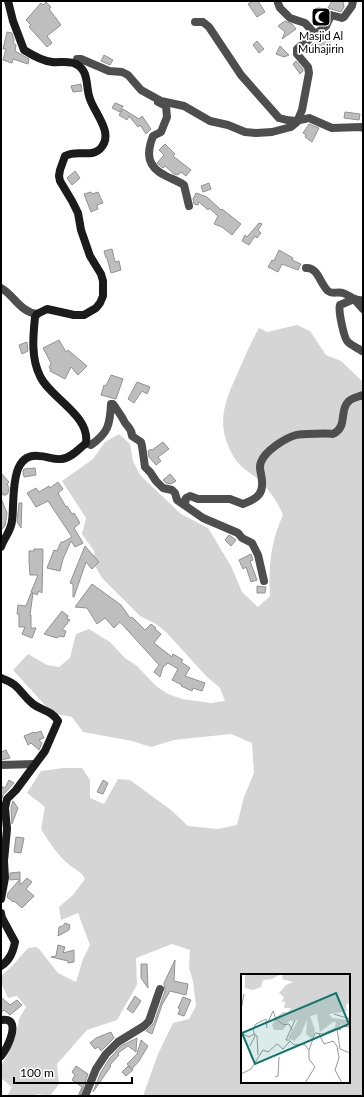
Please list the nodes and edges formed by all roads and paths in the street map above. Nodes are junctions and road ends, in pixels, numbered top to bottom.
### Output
1 (8, 1) edge
2 (353, 1) edge
3 (278, 3) dead end
4 (195, 22) dead end
5 (315, 34) junction
6 (76, 64) junction
7 (150, 95) junction
8 (297, 122) junction
9 (363, 128) edge
10 (189, 206) dead end
11 (306, 268) dead end
12 (1, 286) edge
13 (354, 299) junction
14 (363, 300) edge
15 (363, 309) edge
16 (37, 314) junction
17 (362, 351) edge
18 (363, 396) edge
19 (86, 442) junction
20 (185, 504) junction
21 (1, 547) edge
22 (264, 580) dead end
23 (1, 678) edge
24 (35, 764) junction
25 (1, 765) edge
26 (1, 899) edge
27 (1, 913) edge
28 (9, 958) junction
29 (1, 962) edge
30 (1, 966) edge
31 (160, 989) dead end
32 (1, 1020) edge
33 (1, 1056) edge
34 (85, 1096) edge

1 - 6 street
2 - 5 street
3 - 5 street
4 - 8 street
5 - 8 street
6 - 7 street
6 - 16 street
7 - 8 street
7 - 10 street
8 - 9 street
11 - 13 street
12 - 16 street
13 - 14 street
13 - 15 street
13 - 17 street
16 - 19 street
18 - 20 street
19 - 20 street
19 - 21 street
20 - 22 street
23 - 24 street
24 - 25 street
24 - 26 street
27 - 28 street
28 - 29 street
28 - 30 street
31 - 34 street
32 - 33 street

